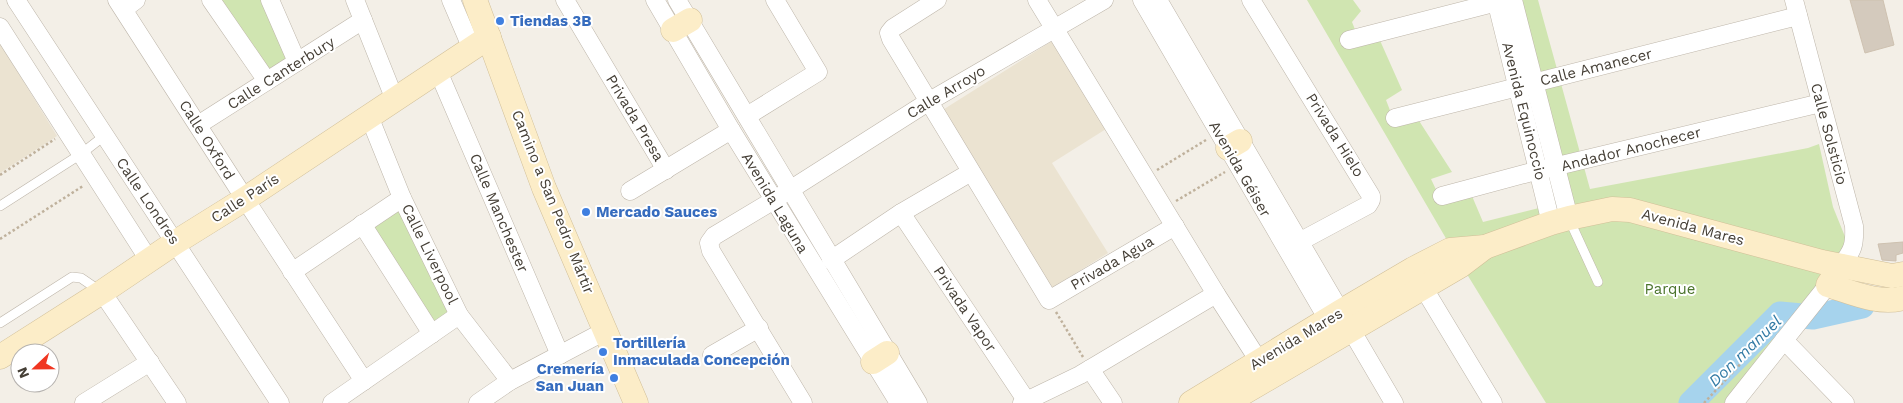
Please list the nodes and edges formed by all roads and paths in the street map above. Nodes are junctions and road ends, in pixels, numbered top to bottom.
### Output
1 (16, 0) edge
2 (211, 0) edge
3 (270, 0) edge
4 (355, 0) edge
5 (452, 0) edge
6 (475, 0) edge
7 (565, 0) edge
8 (655, 0) edge
9 (677, 0) edge
10 (775, 0) edge
11 (936, 0) edge
12 (1037, 0) edge
13 (1104, 0) edge
14 (1142, 0) edge
15 (1251, 0) edge
16 (1503, 0) edge
17 (126, 3) edge
18 (1165, 3) edge
19 (1796, 8) edge
20 (363, 20) junction
21 (681, 25) junction
22 (0, 27) edge
23 (1054, 27) junction
24 (1349, 40) dead end
25 (481, 43) junction
26 (297, 62) junction
27 (438, 71) junction
28 (268, 81) junction
29 (1526, 84) junction
30 (395, 100) junction
31 (928, 102) junction
32 (1821, 103) junction
33 (369, 116) junction
34 (747, 116) junction
35 (1395, 118) dead end
36 (198, 125) junction
37 (731, 130) junction
38 (67, 132) junction
39 (104, 136) junction
40 (1231, 147) junction
41 (81, 154) junction
42 (1547, 169) junction
43 (666, 170) junction
44 (971, 172) junction
45 (0, 175) edge
46 (96, 177) junction
47 (1145, 177) junction
48 (791, 190) junction
49 (630, 191) dead end
50 (1442, 196) dead end
51 (402, 198) junction
52 (244, 199) junction
53 (774, 200) junction
54 (0, 206) edge
55 (1164, 208) junction
56 (901, 213) junction
57 (1560, 221) junction
58 (362, 224) junction
59 (1175, 226) junction
60 (0, 239) edge
61 (176, 242) junction
62 (1299, 242) junction
63 (149, 260) junction
64 (831, 260) junction
65 (1841, 266) junction
66 (292, 272) junction
67 (1903, 274) edge
68 (1418, 279) junction
69 (1598, 282) dead end
70 (1828, 285) junction
71 (102, 292) junction
72 (1216, 294) junction
73 (1903, 298) edge
74 (1049, 300) junction
75 (459, 315) junction
76 (0, 323) edge
77 (1339, 325) junction
78 (759, 328) junction
79 (605, 331) junction
80 (432, 334) junction
81 (1789, 334) junction
82 (1764, 339) dead end
83 (712, 355) dead end
84 (560, 356) junction
85 (0, 357) edge
86 (880, 358) junction
87 (1260, 361) junction
88 (150, 362) junction
89 (1090, 369) junction
90 (364, 381) junction
91 (510, 381) junction
92 (1024, 401) edge
93 (1200, 401) edge
94 (895, 402) edge
95 (1393, 402) edge
96 (84, 403) edge
97 (177, 403) edge
98 (280, 403) edge
99 (332, 403) edge
100 (478, 403) edge
101 (636, 403) edge
102 (803, 403) edge
103 (918, 403) edge
104 (1114, 403) edge
105 (1226, 403) edge
106 (1493, 403) edge
107 (1704, 403) edge
108 (1734, 403) edge
109 (1845, 403) edge

1 - 39 street, Calle Londres
2 - 28 street
3 - 26 street
4 - 20 street
5 - 25 street
6 - 25 street, Camino a San Pedro Mártir
7 - 43 street, Privada Presa
8 - 21 street, Avenida Laguna
9 - 21 street, Avenida Laguna
10 - 34 street
11 - 31 street
12 - 23 street
13 - 23 street, Calle Arroyo
14 - 40 street, Avenida Géiser
15 - 62 street, Privada Hielo
16 - 24 street
16 - 29 street, Avenida Equinoccio
17 - 36 street, Calle Oxford
18 - 40 street, Avenida Géiser
19 - 29 street, Calle Amanecer
19 - 32 street, Calle Solsticio
20 - 26 street, Calle Canterbury
20 - 30 street
21 - 34 street, Avenida Laguna
21 - 37 street, Avenida Laguna
22 - 38 street, Calle Londres
23 - 31 street, Calle Arroyo
23 - 47 street
25 - 27 street, Calle París
25 - 79 street, Camino a San Pedro Mártir
26 - 28 street, Calle Canterbury
27 - 30 street, Calle París
27 - 84 street, Calle Manchester
28 - 36 street, Calle Canterbury
29 - 35 street, Calle Amanecer
29 - 42 street, Avenida Equinoccio
30 - 33 street, Calle París
31 - 44 street
31 - 48 street, Calle Arroyo
32 - 42 street, Andador Anochecer
32 - 65 street, Calle Solsticio
33 - 51 street, Calle Liverpool
33 - 52 street, Calle París
34 - 48 street, Avenida Laguna
36 - 52 street, Calle Oxford
37 - 43 street, Privada Presa
37 - 53 street, Avenida Laguna
38 - 41 street, Calle Londres
38 - 45 path
39 - 41 lane
39 - 61 street, Calle Londres
40 - 47 path
40 - 55 path
40 - 62 street, Avenida Géiser
40 - 77 street, Avenida Géiser
41 - 46 street, Calle Londres
41 - 54 lane
42 - 50 street, Andador Anochecer
42 - 57 street, Avenida Equinoccio
43 - 49 street
44 - 56 street
44 - 74 street
46 - 60 path
46 - 63 street, Calle Londres
47 - 55 street
48 - 53 street, Calle Arroyo
48 - 64 street, Avenida Laguna
51 - 58 street
51 - 75 street, Calle Liverpool
52 - 61 street, Calle París
52 - 66 street, Calle Oxford
53 - 78 street, Calle Arroyo
53 - 86 street, Avenida Laguna
55 - 59 street
56 - 64 street
56 - 92 street, Privada Vapor
57 - 65 street, Avenida Mares
57 - 68 street, Avenida Mares
57 - 69 lane
58 - 66 street
58 - 80 street
59 - 72 street
59 - 74 street, Privada Agua
61 - 63 street, Calle París
61 - 98 street, Calle Londres
62 - 77 street, Avenida Géiser
63 - 71 street, Calle París
64 - 86 street, Avenida Laguna
65 - 67 street, Avenida Mares
65 - 70 street
66 - 90 street, Calle Oxford
68 - 77 street, Avenida Mares
68 - 106 street
70 - 73 street
70 - 81 street
71 - 76 lane
71 - 85 street, Calle París
71 - 88 street
72 - 87 street
72 - 89 street
74 - 89 path
75 - 80 street
75 - 91 street, Calle Liverpool
77 - 87 street, Avenida Mares
77 - 95 street
77 - 105 street, Avenida Mares
78 - 83 street
78 - 102 street
79 - 84 street
79 - 101 street, Camino a San Pedro Mártir
80 - 90 street
81 - 108 street
81 - 109 street
82 - 107 path
84 - 91 street
86 - 94 street, Avenida Laguna
86 - 103 street, Avenida Laguna
87 - 93 street, Avenida Mares
88 - 96 street
88 - 97 street
89 - 92 street
89 - 104 street
90 - 99 street
91 - 100 street

